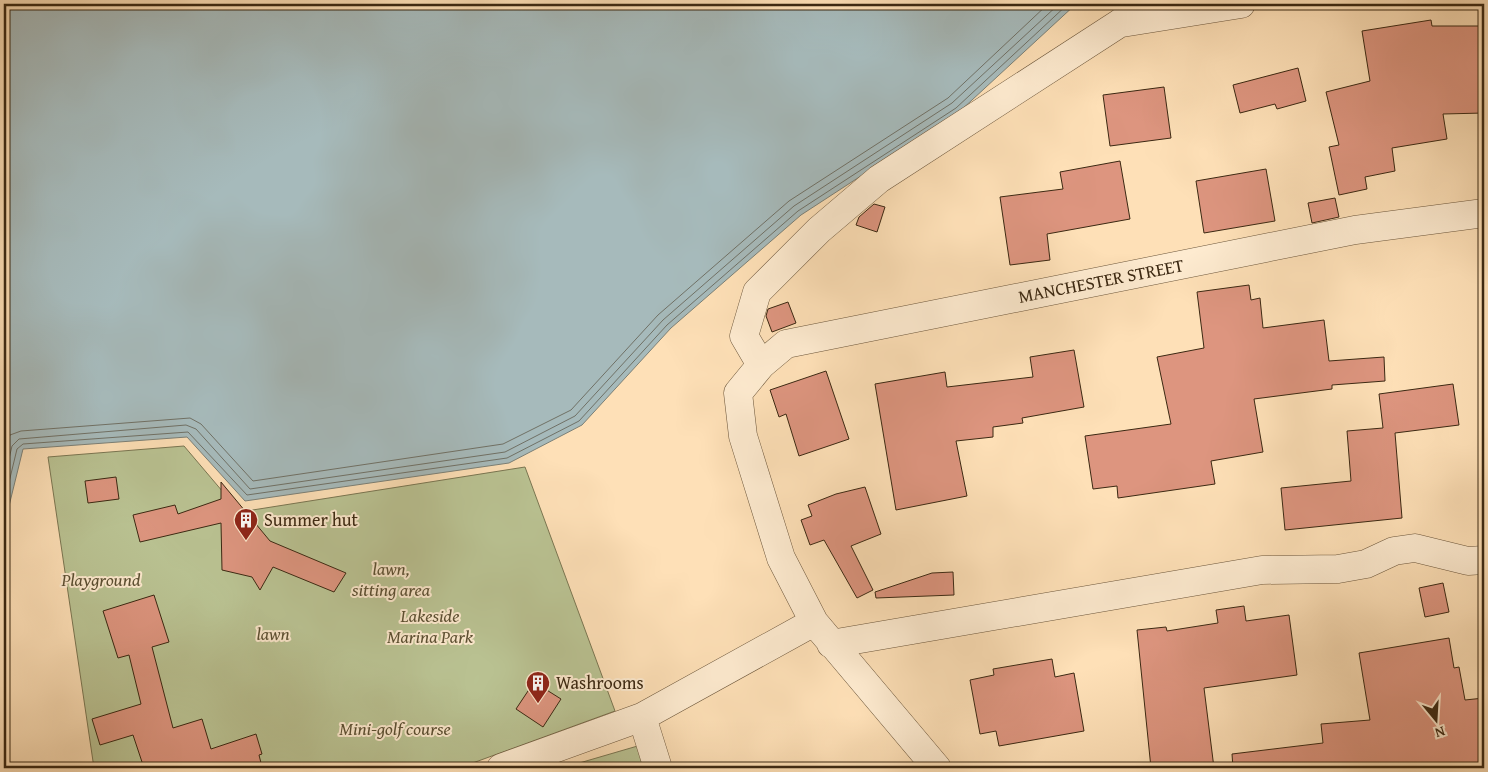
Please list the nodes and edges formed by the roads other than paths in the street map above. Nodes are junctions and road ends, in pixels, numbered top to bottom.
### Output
1 (1144, 4) edge
2 (1241, 4) edge
3 (1120, 23) junction
4 (1484, 213) edge
5 (761, 365) junction
6 (1484, 560) edge
7 (814, 622) junction
8 (831, 644) junction
9 (642, 716) junction
10 (501, 768) edge
11 (658, 768) edge
12 (937, 768) edge

1 - 3 street
2 - 3 street
3 - 5 street
4 - 5 street, MANCHESTER STREET
5 - 7 street, MANCHESTER STREET
6 - 8 street
7 - 8 street
7 - 9 street
8 - 12 street
9 - 10 street
9 - 11 street

